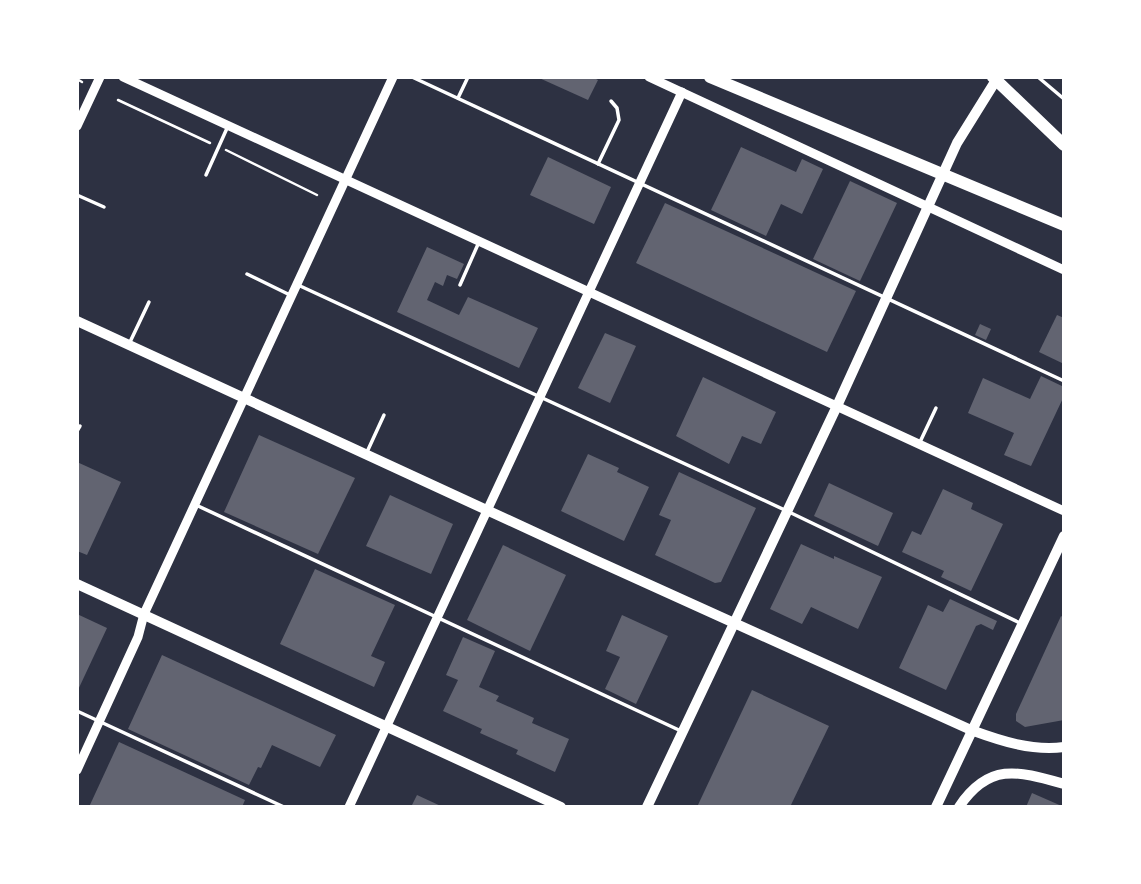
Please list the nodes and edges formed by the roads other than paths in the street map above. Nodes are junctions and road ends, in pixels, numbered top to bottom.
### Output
1 (100, 77) edge
2 (123, 77) edge
3 (393, 77) edge
4 (412, 77) edge
5 (468, 77) edge
6 (649, 77) edge
7 (710, 77) edge
8 (995, 77) edge
9 (1038, 77) edge
10 (682, 92) junction
11 (458, 98) junction
12 (1064, 99) edge
13 (611, 101) dead end
14 (77, 126) edge
15 (228, 126) junction
16 (1064, 145) edge
17 (598, 164) junction
18 (206, 175) dead end
19 (345, 180) junction
20 (639, 183) junction
21 (77, 195) edge
22 (104, 207) dead end
23 (927, 208) junction
24 (1064, 225) edge
25 (480, 242) junction
26 (1064, 270) edge
27 (247, 274) dead end
28 (297, 285) junction
29 (460, 285) dead end
30 (588, 291) junction
31 (292, 296) junction
32 (886, 298) junction
33 (149, 302) dead end
34 (77, 320) edge
35 (129, 344) junction
36 (1064, 381) edge
37 (244, 398) junction
38 (540, 398) junction
39 (836, 406) junction
40 (936, 408) dead end
41 (384, 415) dead end
42 (80, 426) dead end
43 (77, 431) edge
44 (919, 444) junction
45 (366, 455) junction
46 (195, 505) junction
47 (486, 510) junction
48 (787, 511) junction
49 (1064, 511) edge
50 (1064, 536) edge
51 (77, 583) edge
52 (144, 614) junction
53 (436, 618) junction
54 (734, 624) junction
55 (1022, 624) junction
56 (77, 711) edge
57 (99, 721) junction
58 (386, 727) junction
59 (971, 730) junction
60 (683, 732) junction
61 (1058, 747) edge
62 (1064, 758) edge
63 (77, 770) edge
64 (1064, 784) edge
65 (285, 807) edge
66 (349, 807) edge
67 (561, 807) edge
68 (647, 807) edge
69 (936, 807) edge
70 (959, 807) edge

1 - 14 street
2 - 15 street
3 - 19 street
4 - 11 lane
5 - 11 lane
6 - 10 street
7 - 24 highway
8 - 16 highway
8 - 23 main road
9 - 12 lane
10 - 20 street
10 - 23 street
11 - 17 lane
13 - 17 lane
15 - 18 lane
15 - 19 street
17 - 20 lane
19 - 25 street
19 - 28 street
20 - 30 street
20 - 32 lane
21 - 22 lane
23 - 26 street
23 - 32 main road
25 - 29 lane
25 - 30 street
27 - 31 lane
28 - 31 street
28 - 38 lane
30 - 38 street
30 - 39 street
31 - 37 street
32 - 36 lane
32 - 39 main road
33 - 35 lane
34 - 35 main road
35 - 37 main road
37 - 45 main road
37 - 46 street
38 - 47 street
38 - 48 lane
39 - 44 street
39 - 48 main road
40 - 44 lane
41 - 45 lane
42 - 43 lane
44 - 49 street
45 - 47 main road
46 - 52 street
46 - 53 lane
47 - 53 street
47 - 54 main road
48 - 54 main road
48 - 55 lane
50 - 55 main road
51 - 52 main road
52 - 57 street
52 - 58 main road
53 - 58 street
53 - 60 lane
54 - 59 main road
54 - 60 main road
55 - 59 main road
56 - 57 lane
57 - 63 street
57 - 65 lane
58 - 66 street
58 - 67 main road
59 - 61 main road
59 - 69 main road
60 - 68 main road
61 - 62 main road
64 - 70 main road

